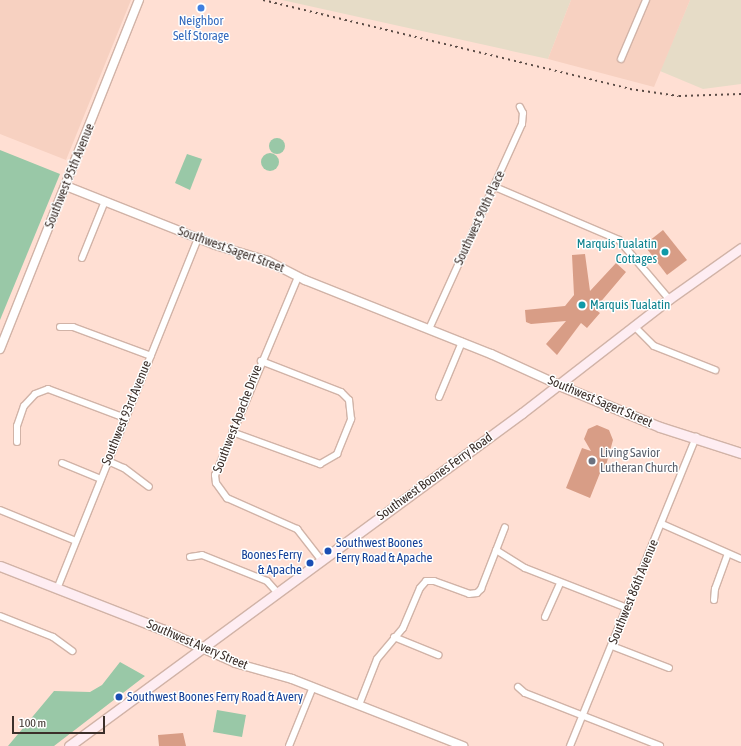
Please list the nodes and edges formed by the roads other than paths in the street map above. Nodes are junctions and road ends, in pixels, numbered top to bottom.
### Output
1 (646, 0) edge
2 (140, 1) edge
3 (622, 59) dead end
4 (520, 107) dead end
5 (66, 186) junction
6 (495, 187) junction
7 (105, 201) junction
8 (198, 238) junction
9 (741, 248) edge
10 (82, 258) dead end
11 (298, 277) junction
12 (669, 300) junction
13 (634, 326) junction
14 (60, 327) dead end
15 (429, 329) junction
16 (462, 342) junction
17 (0, 349) edge
18 (151, 356) junction
19 (261, 361) junction
20 (715, 370) dead end
21 (559, 385) junction
22 (439, 397) dead end
23 (125, 418) junction
24 (232, 432) junction
25 (696, 437) junction
26 (17, 442) dead end
27 (741, 453) edge
28 (108, 461) junction
29 (62, 463) dead end
30 (100, 479) junction
31 (149, 487) dead end
32 (0, 510) edge
33 (662, 524) junction
34 (505, 527) dead end
35 (76, 541) junction
36 (496, 550) junction
37 (728, 554) junction
38 (190, 557) dead end
39 (741, 559) edge
40 (321, 560) junction
41 (0, 566) edge
42 (560, 583) junction
43 (57, 589) junction
44 (278, 592) junction
45 (714, 600) dead end
46 (627, 608) junction
47 (0, 616) edge
48 (545, 617) dead end
49 (394, 637) junction
50 (612, 646) junction
51 (202, 648) junction
52 (72, 651) dead end
53 (438, 655) dead end
54 (669, 668) dead end
55 (313, 687) junction
56 (518, 687) dead end
57 (359, 705) junction
58 (584, 716) junction
59 (69, 746) edge
60 (289, 746) edge
61 (463, 746) edge
62 (570, 746) edge
63 (660, 746) edge

1 - 3 street
2 - 5 street, Southwest 95th Avenue
4 - 6 street, Southwest 90th Place
5 - 7 street, Southwest Sagert Street
5 - 17 street, Southwest 95th Avenue
6 - 12 street
6 - 15 street, Southwest 90th Place
7 - 8 street, Southwest Sagert Street
7 - 10 street
8 - 11 street, Southwest Sagert Street
8 - 18 street, Southwest 93rd Avenue
9 - 12 main road, Southwest Boones Ferry Road
11 - 15 street, Southwest Sagert Street
11 - 19 street, Southwest Apache Drive
12 - 13 main road, Southwest Boones Ferry Road
13 - 20 street
13 - 21 main road, Southwest Boones Ferry Road
14 - 18 street
15 - 16 street, Southwest Sagert Street
16 - 21 street, Southwest Sagert Street
16 - 22 street
18 - 23 street, Southwest 93rd Avenue
19 - 24 street, Southwest Apache Drive
19 - 24 street
21 - 25 main road, Southwest Sagert Street
21 - 40 main road, Southwest Boones Ferry Road
23 - 26 street
23 - 28 street, Southwest 93rd Avenue
24 - 40 street, Southwest Apache Drive
25 - 27 main road, Southwest Sagert Street
25 - 33 street, Southwest 86th Avenue
28 - 30 street, Southwest 93rd Avenue
28 - 31 street
29 - 30 street
30 - 35 street, Southwest 93rd Avenue
32 - 35 street
33 - 37 street
33 - 46 street, Southwest 86th Avenue
34 - 36 street
35 - 43 street, Southwest 93rd Avenue
36 - 42 street
36 - 49 street
37 - 39 street
37 - 45 street
38 - 44 street
40 - 44 main road, Southwest Boones Ferry Road
41 - 43 main road, Southwest Avery Street
42 - 46 street
42 - 48 street
43 - 51 main road, Southwest Avery Street
44 - 51 main road, Southwest Boones Ferry Road
46 - 50 street, Southwest 86th Avenue
47 - 52 street
49 - 53 street
49 - 57 street
50 - 54 street
50 - 58 street, Southwest 86th Avenue
51 - 55 street, Southwest Avery Street
51 - 59 main road, Southwest Boones Ferry Road
55 - 57 street, Southwest Avery Street
55 - 60 street
56 - 58 street
57 - 61 street, Southwest Avery Street
58 - 62 street, Southwest 86th Avenue
58 - 63 street

